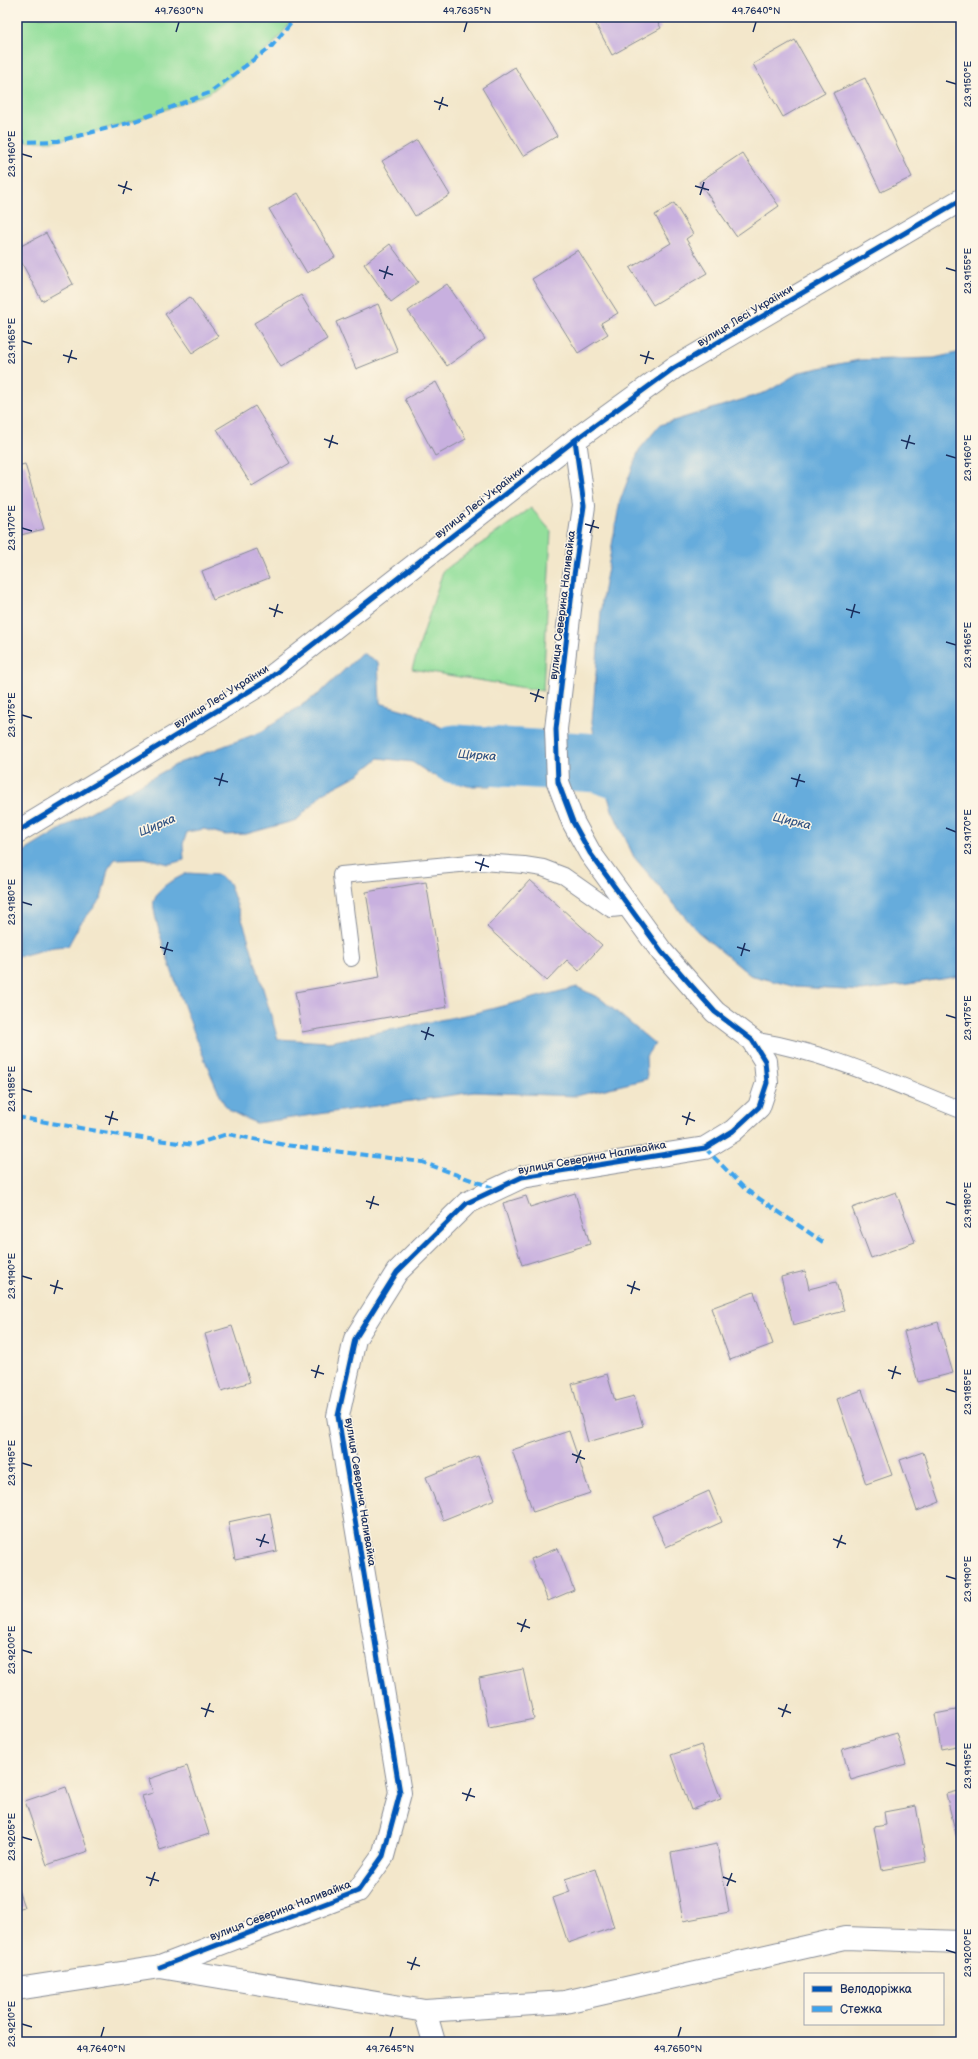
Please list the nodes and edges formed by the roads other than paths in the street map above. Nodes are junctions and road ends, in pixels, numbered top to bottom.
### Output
1 (961, 200) edge
2 (575, 440) junction
3 (17, 832) edge
4 (630, 907) junction
5 (351, 958) dead end
6 (752, 1040) junction
7 (961, 1110) edge
8 (961, 1942) edge
9 (160, 1967) junction
10 (17, 1989) edge
11 (425, 2010) junction
12 (434, 2042) edge

1 - 2 street, вулиця Лесі Українки
2 - 3 street, вулиця Лесі Українки
2 - 4 street, вулиця Северина Наливайка
4 - 5 lane
4 - 6 street, вулиця Северина Наливайка
6 - 7 lane
6 - 9 street, вулиця Северина Наливайка
8 - 11 street
9 - 10 street
9 - 11 street
11 - 12 street

